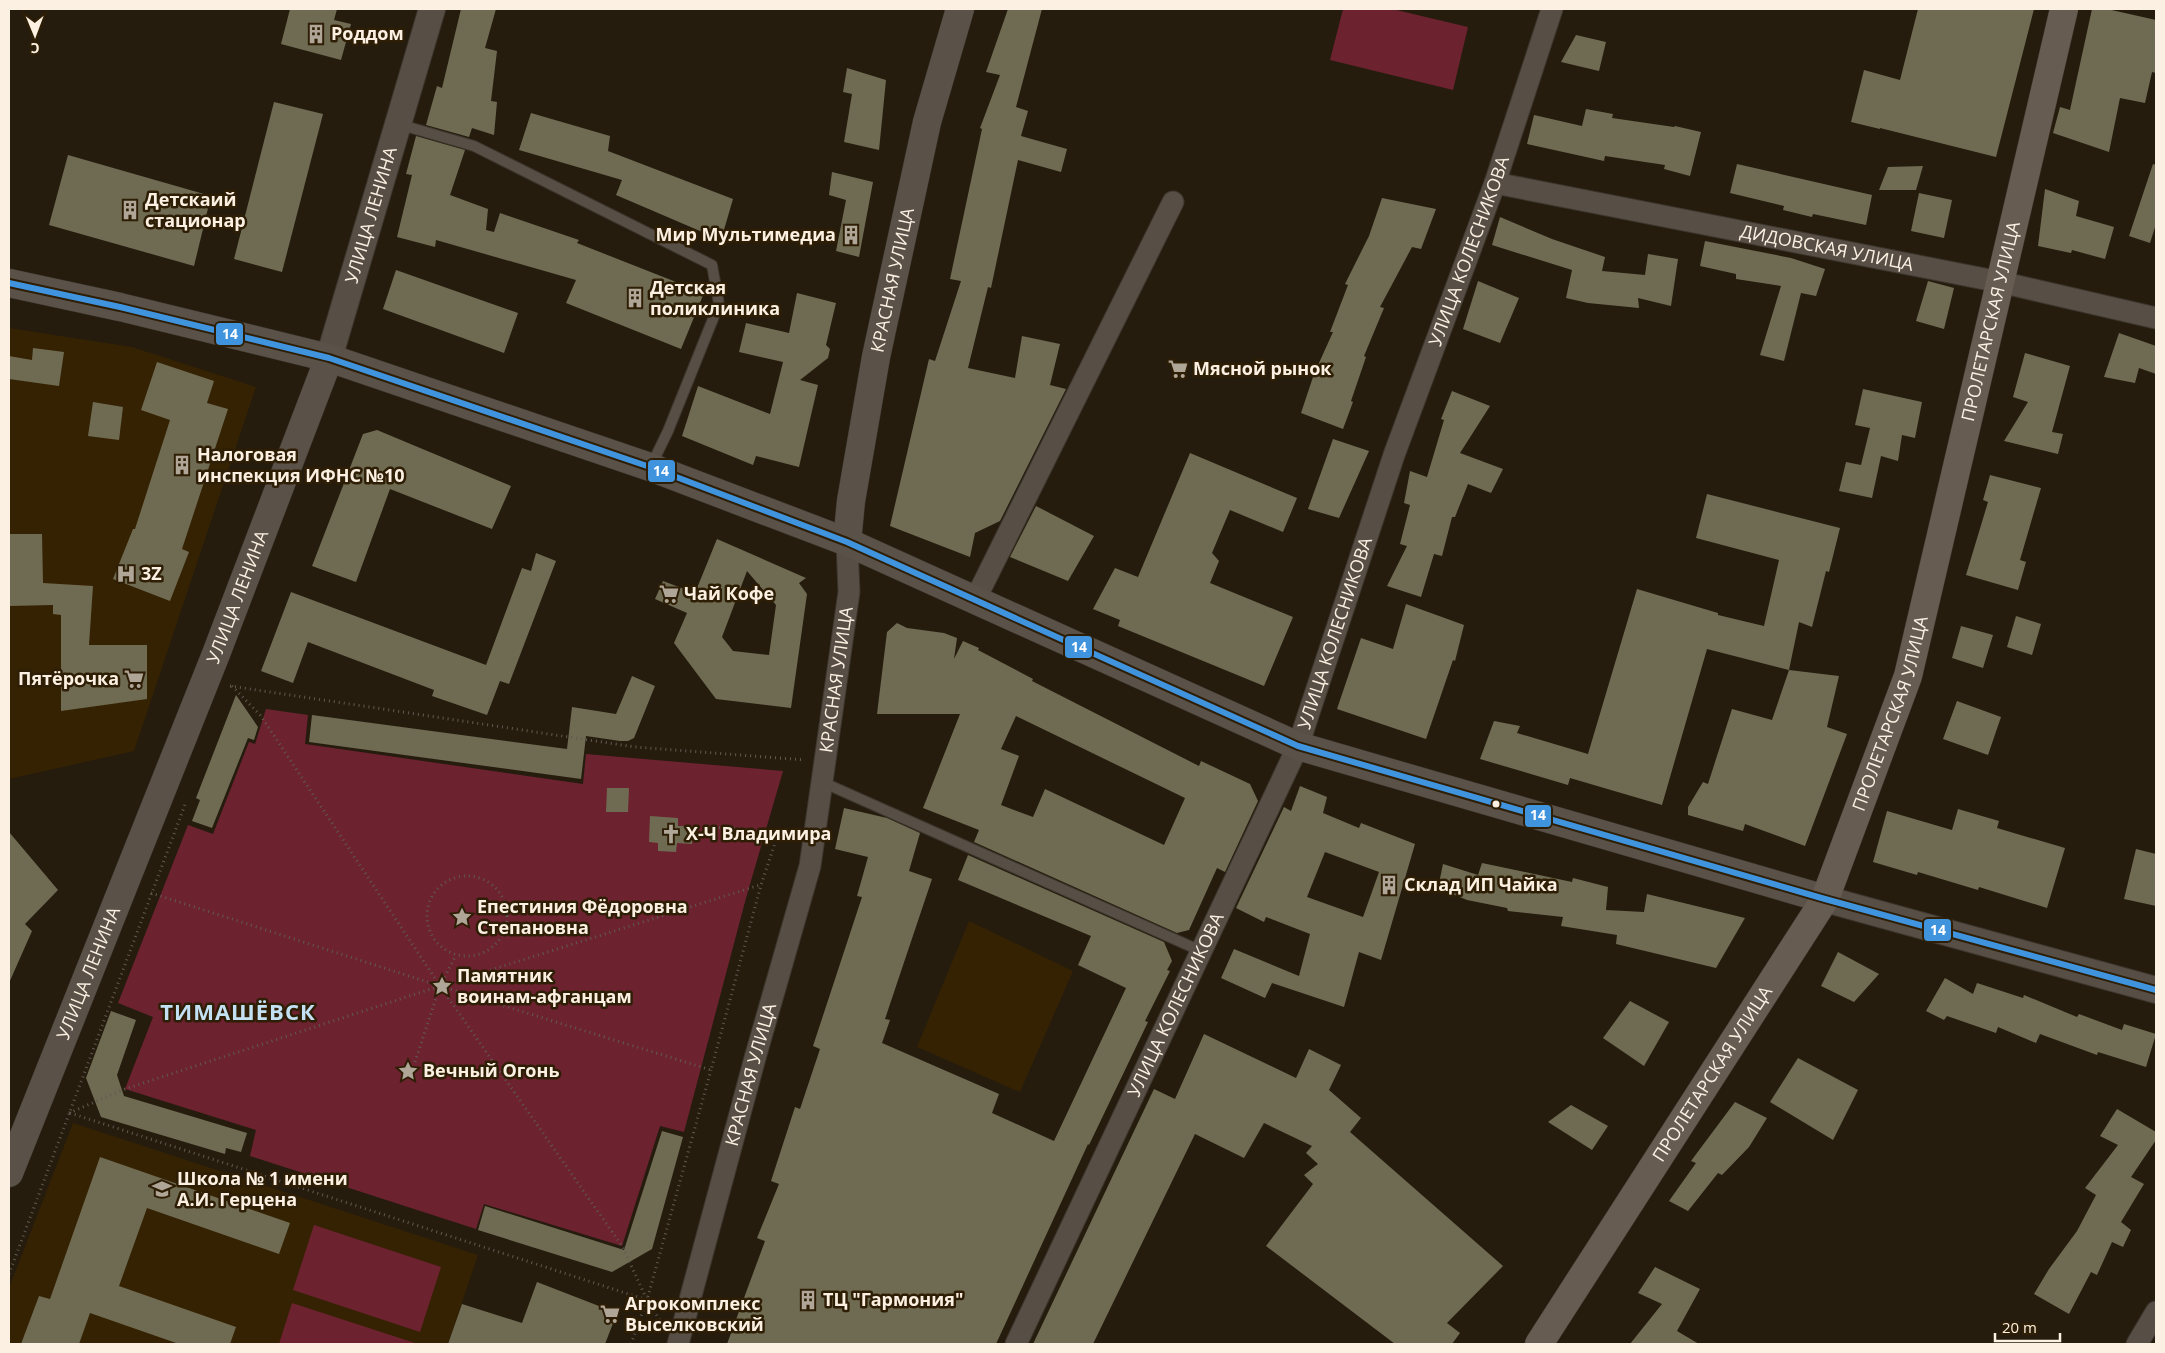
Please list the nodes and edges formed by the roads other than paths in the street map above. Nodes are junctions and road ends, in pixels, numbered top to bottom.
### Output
1 (432, 9) edge
2 (960, 9) edge
3 (1552, 9) edge
4 (2064, 9) edge
5 (398, 124) junction
6 (1495, 183) junction
7 (1173, 202) dead end
8 (2000, 282) junction
9 (9, 283) edge
10 (2156, 318) edge
11 (329, 358) junction
12 (650, 467) junction
13 (847, 542) junction
14 (975, 600) junction
15 (1298, 746) junction
16 (824, 772) junction
17 (1825, 899) junction
18 (1201, 951) junction
19 (2156, 990) edge
20 (9, 1173) edge
21 (2156, 1312) edge
22 (672, 1337) edge
23 (1016, 1344) edge
24 (1539, 1344) edge
25 (2136, 1344) edge

1 - 5 street, УЛИЦА ЛЕНИНА
2 - 13 main road, КРАСНАЯ УЛИЦА
3 - 6 street, УЛИЦА КОЛЕСНИКОВА
4 - 8 main road, ПРОЛЕТАРСКАЯ УЛИЦА
5 - 11 street, УЛИЦА ЛЕНИНА
5 - 12 lane
6 - 8 street, ДИДОВСКАЯ УЛИЦА
6 - 15 street, УЛИЦА КОЛЕСНИКОВА
7 - 14 street
8 - 10 street, ДИДОВСКАЯ УЛИЦА
8 - 17 main road, ПРОЛЕТАРСКАЯ УЛИЦА
9 - 11 main road
11 - 12 main road
11 - 20 main road, УЛИЦА ЛЕНИНА
12 - 13 main road
13 - 14 main road
13 - 16 street, КРАСНАЯ УЛИЦА
14 - 15 main road
15 - 17 main road
15 - 18 street, УЛИЦА КОЛЕСНИКОВА
16 - 18 lane
16 - 22 street, КРАСНАЯ УЛИЦА
17 - 19 street
17 - 24 main road, ПРОЛЕТАРСКАЯ УЛИЦА
18 - 23 street, УЛИЦА КОЛЕСНИКОВА
21 - 25 street

